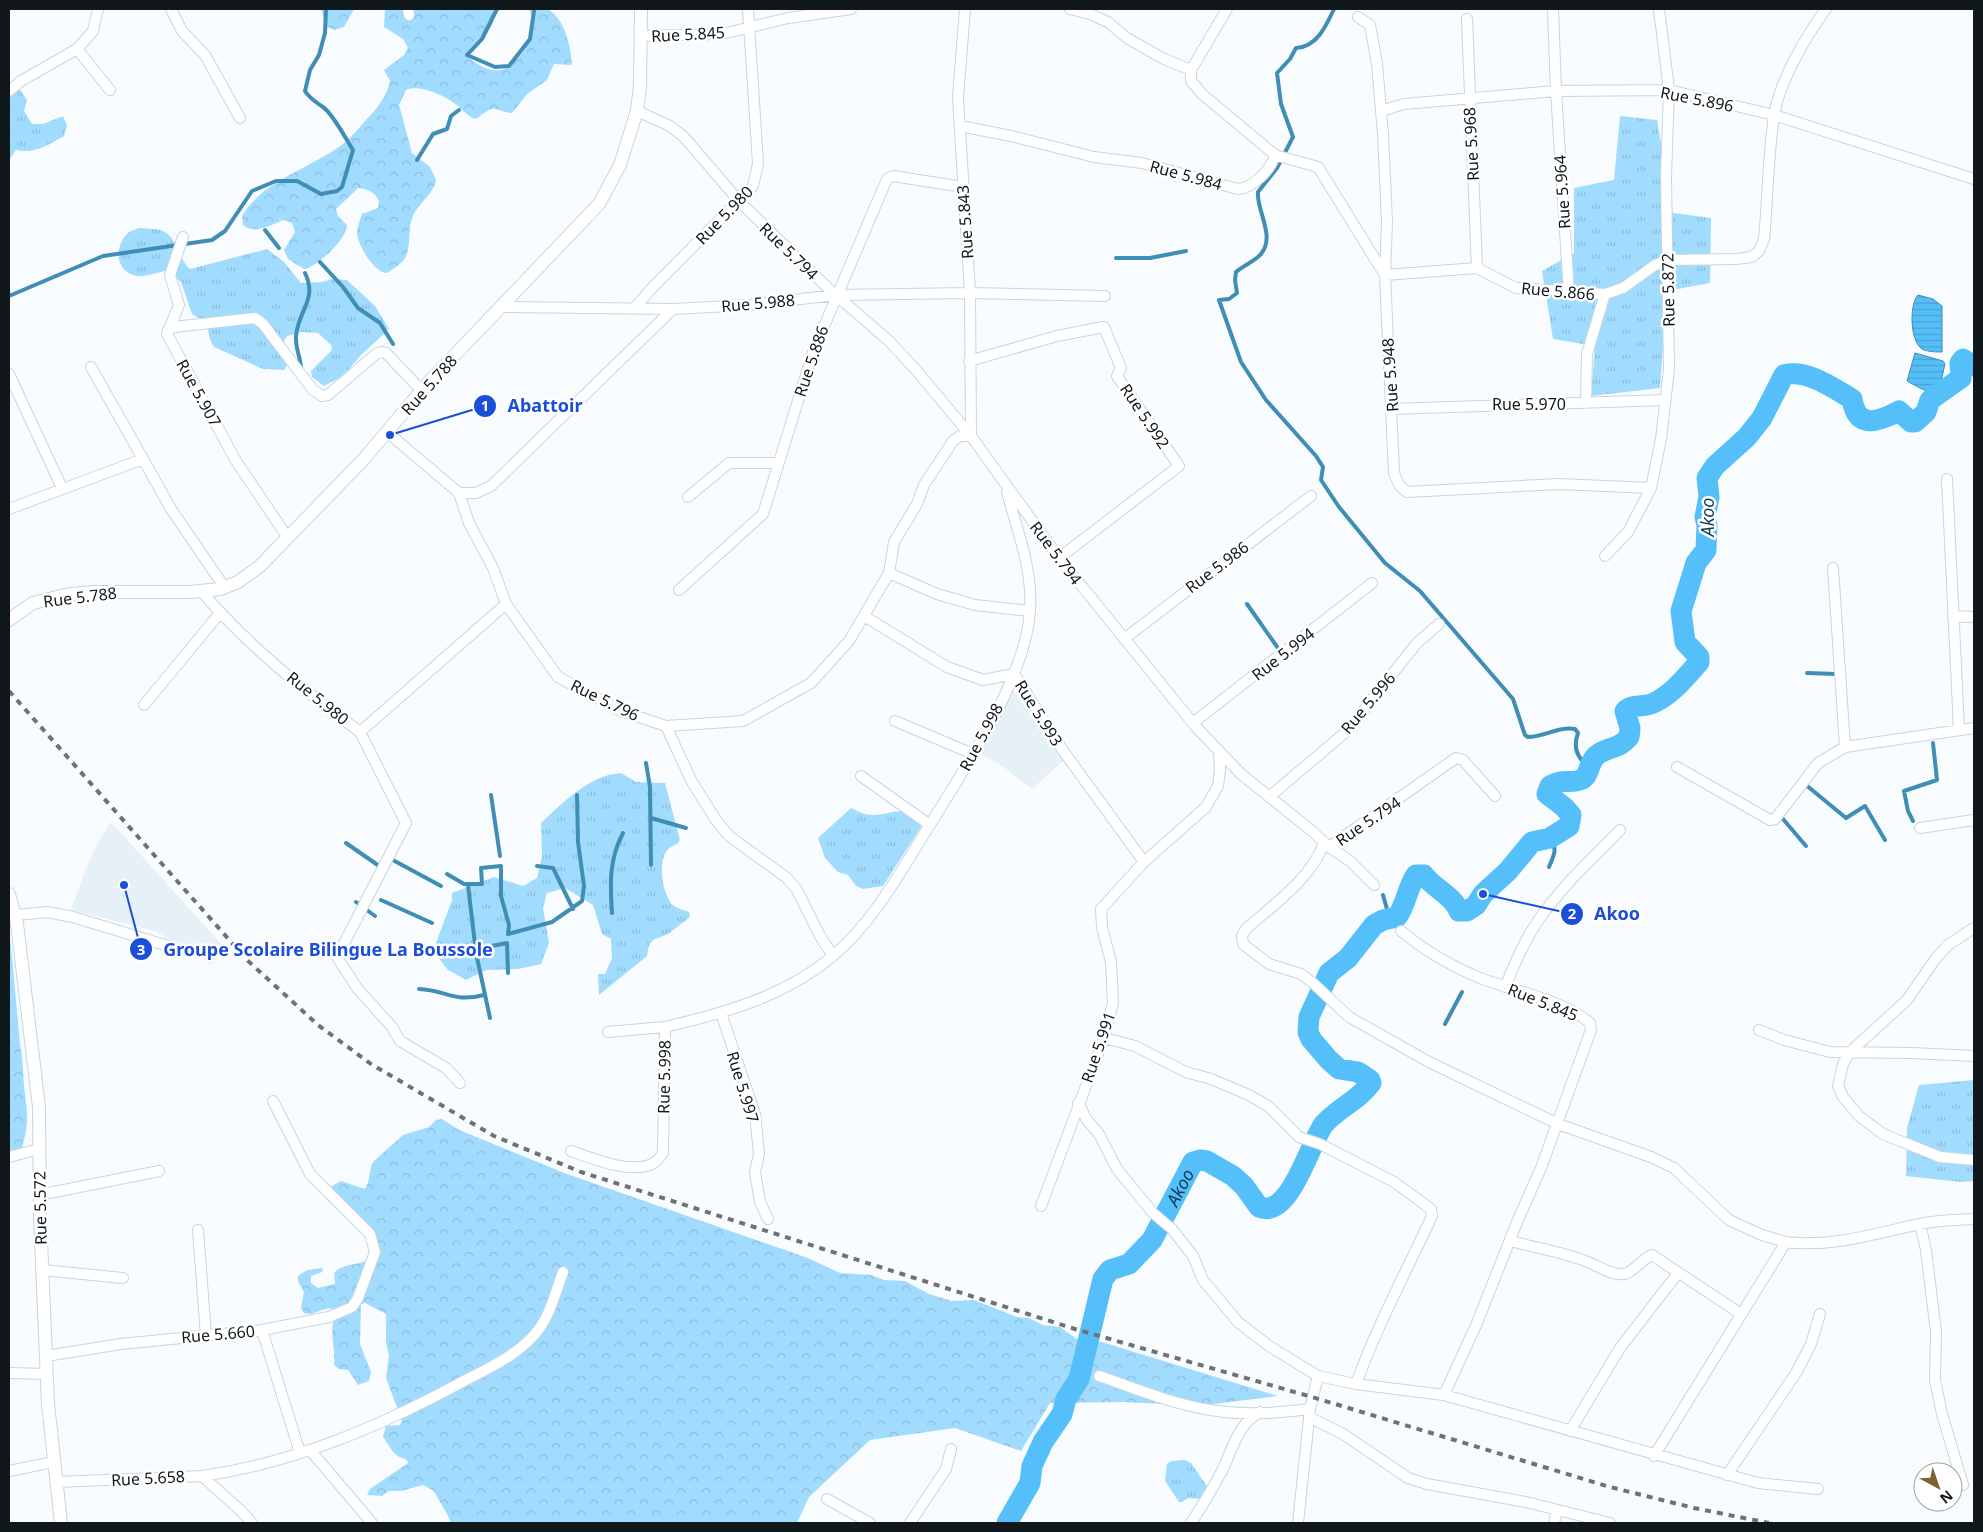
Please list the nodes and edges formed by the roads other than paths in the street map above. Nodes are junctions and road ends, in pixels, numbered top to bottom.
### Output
1 (98, 9) edge
2 (171, 9) edge
3 (641, 9) edge
4 (748, 9) edge
5 (851, 9) edge
6 (965, 9) edge
7 (1070, 9) edge
8 (1227, 9) edge
9 (1553, 9) edge
10 (1659, 9) edge
11 (1826, 9) edge
12 (1358, 17) dead end
13 (1467, 19) dead end
14 (748, 27) junction
15 (642, 36) junction
16 (77, 49) junction
17 (1191, 70) junction
18 (110, 90) dead end
19 (1556, 90) junction
20 (1669, 90) junction
21 (9, 91) edge
22 (1469, 98) junction
23 (637, 111) junction
24 (1382, 111) junction
25 (1774, 115) junction
26 (240, 118) dead end
27 (960, 126) junction
28 (1275, 155) junction
29 (1974, 179) edge
30 (963, 187) junction
31 (739, 201) junction
32 (182, 237) dead end
33 (1668, 260) junction
34 (1477, 268) junction
35 (1385, 275) junction
36 (970, 293) junction
37 (1569, 293) junction
38 (1604, 294) junction
39 (836, 295) junction
40 (1106, 296) dead end
41 (501, 307) junction
42 (634, 309) junction
43 (672, 310) junction
44 (168, 330) junction
45 (969, 361) junction
46 (91, 367) dead end
47 (9, 374) edge
48 (422, 391) junction
49 (1665, 400) junction
50 (1586, 403) junction
51 (1392, 409) junction
52 (387, 432) junction
53 (971, 436) junction
54 (143, 459) junction
55 (778, 463) junction
56 (1947, 479) dead end
57 (1006, 486) junction
58 (62, 488) junction
59 (1651, 488) junction
60 (459, 493) junction
61 (1311, 496) dead end
62 (688, 498) dead end
63 (9, 509) edge
64 (288, 538) junction
65 (1605, 556) dead end
66 (1059, 558) junction
67 (1833, 568) dead end
68 (889, 573) junction
69 (1372, 583) dead end
70 (225, 588) junction
71 (679, 590) dead end
72 (202, 592) junction
73 (506, 604) junction
74 (1030, 611) junction
75 (220, 613) junction
76 (864, 616) junction
77 (1954, 616) junction
78 (1974, 617) edge
79 (9, 620) edge
80 (1439, 624) dead end
81 (1124, 639) junction
82 (1014, 674) junction
83 (144, 705) dead end
84 (895, 721) dead end
85 (1193, 723) junction
86 (666, 726) junction
87 (1974, 728) edge
88 (1959, 730) junction
89 (360, 732) junction
90 (1845, 748) junction
91 (1219, 751) junction
92 (973, 754) junction
93 (1677, 767) dead end
94 (861, 776) dead end
95 (1495, 796) dead end
96 (1269, 797) junction
97 (1974, 820) edge
98 (930, 825) junction
99 (1920, 828) dead end
100 (1620, 830) dead end
101 (1326, 845) junction
102 (1144, 862) junction
103 (1374, 885) dead end
104 (9, 894) edge
105 (13, 910) edge
106 (1974, 928) edge
107 (1401, 931) dead end
108 (175, 948) dead end
109 (833, 956) junction
110 (1505, 986) junction
111 (721, 1013) junction
112 (665, 1027) junction
113 (1759, 1030) dead end
114 (608, 1032) dead end
115 (1104, 1038) junction
116 (1850, 1052) junction
117 (1974, 1056) edge
118 (460, 1083) dead end
119 (273, 1101) dead end
120 (1078, 1103) junction
121 (1558, 1124) junction
122 (39, 1149) junction
123 (571, 1151) dead end
124 (9, 1157) edge
125 (1974, 1160) edge
126 (159, 1171) dead end
127 (39, 1196) junction
128 (1041, 1206) dead end
129 (768, 1219) dead end
130 (1974, 1219) edge
131 (1920, 1224) junction
132 (198, 1230) dead end
133 (1510, 1241) junction
134 (1786, 1242) junction
135 (42, 1270) junction
136 (563, 1272) dead end
137 (1678, 1273) junction
138 (123, 1278) dead end
139 (1742, 1314) junction
140 (1820, 1314) dead end
141 (262, 1330) junction
142 (206, 1336) junction
143 (46, 1356) junction
144 (9, 1373) edge
145 (47, 1374) junction
146 (1099, 1376) dead end
147 (1318, 1376) junction
148 (1356, 1384) junction
149 (1444, 1395) junction
150 (1260, 1412) junction
151 (1309, 1413) junction
152 (1570, 1431) junction
153 (951, 1449) dead end
154 (310, 1450) junction
155 (300, 1453) junction
156 (1654, 1456) junction
157 (53, 1462) junction
158 (1956, 1462) edge
159 (9, 1471) edge
160 (1727, 1475) junction
161 (202, 1476) junction
162 (56, 1482) junction
163 (1818, 1489) dead end
164 (827, 1499) dead end
165 (1557, 1510) junction
166 (61, 1523) edge
167 (252, 1523) edge
168 (372, 1523) edge
169 (870, 1523) edge
170 (910, 1523) edge
171 (1191, 1523) edge
172 (1298, 1523) edge
173 (1554, 1523) edge
174 (1610, 1523) edge

1 - 16 street
2 - 26 street
3 - 15 street, Rue 5.788
4 - 14 street, Rue 5.980
5 - 14 street, Rue 5.845
6 - 27 street, Rue 5.843
7 - 17 street
8 - 17 street
9 - 19 street, Rue 5.964
10 - 20 street, Rue 5.872
11 - 25 street, Rue 5.866
12 - 24 street, Rue 5.948
13 - 22 street, Rue 5.968
14 - 15 street, Rue 5.845
14 - 31 street, Rue 5.980
15 - 23 street, Rue 5.788
16 - 18 street
16 - 21 street
17 - 28 street
19 - 20 street, Rue 5.896
19 - 22 street, Rue 5.896
19 - 37 street, Rue 5.964
20 - 25 street, Rue 5.896
20 - 33 street, Rue 5.872
22 - 24 street, Rue 5.896
22 - 34 street, Rue 5.968
23 - 31 street, Rue 5.794
23 - 41 street, Rue 5.788
24 - 35 street, Rue 5.948
25 - 29 street, Rue 5.896
25 - 33 street, Rue 5.866
27 - 28 street, Rue 5.984
27 - 30 street, Rue 5.843
28 - 35 street
30 - 36 street, Rue 5.843
30 - 39 street, Rue 5.886
31 - 39 street, Rue 5.794
31 - 42 street, Rue 5.980
32 - 44 street
33 - 38 street, Rue 5.866
33 - 49 street, Rue 5.872
34 - 35 street
34 - 37 street, Rue 5.866
35 - 51 street, Rue 5.948
36 - 39 street, Rue 5.988
36 - 40 street, Rue 5.988
36 - 45 street, Rue 5.843
37 - 38 street, Rue 5.866
38 - 50 street
39 - 43 street, Rue 5.988
39 - 53 street, Rue 5.794
39 - 55 street, Rue 5.886
41 - 42 street, Rue 5.988
41 - 48 street, Rue 5.788
42 - 43 street, Rue 5.988
43 - 60 street
44 - 48 street
44 - 64 street, Rue 5.907
45 - 53 street, Rue 5.843
45 - 66 street, Rue 5.992
46 - 54 street
47 - 58 street
48 - 52 street, Rue 5.788
49 - 50 street, Rue 5.970
49 - 59 street, Rue 5.872
50 - 51 street, Rue 5.970
51 - 59 street, Rue 5.948
52 - 60 street
52 - 64 street, Rue 5.788
53 - 57 street, Rue 5.794
53 - 68 street, Rue 5.796
54 - 58 street
54 - 70 street
55 - 62 street
55 - 71 street, Rue 5.886
56 - 77 street
57 - 66 street, Rue 5.794
57 - 74 street, Rue 5.998
58 - 63 street
59 - 65 street, Rue 5.872
60 - 73 street, Rue 5.796
61 - 81 street, Rue 5.986
64 - 70 street, Rue 5.788
66 - 81 street, Rue 5.794
67 - 90 street
68 - 74 street
68 - 76 street, Rue 5.796
69 - 85 street, Rue 5.994
70 - 72 street, Rue 5.788
72 - 75 street, Rue 5.980
72 - 79 street, Rue 5.788
73 - 86 street, Rue 5.796
73 - 89 street, Rue 5.980
74 - 82 street, Rue 5.998
75 - 83 street
75 - 89 street, Rue 5.980
76 - 82 street, Rue 5.993
76 - 86 street, Rue 5.796
77 - 78 street
77 - 88 street
80 - 96 street, Rue 5.996
81 - 85 street, Rue 5.794
82 - 92 street, Rue 5.998
82 - 102 street, Rue 5.993
84 - 92 street
85 - 91 street, Rue 5.794
86 - 109 street
87 - 88 street
88 - 90 street
89 - 118 street
90 - 93 street
91 - 96 street, Rue 5.794
91 - 102 street, Rue 5.991
92 - 98 street, Rue 5.998
94 - 98 street
95 - 101 street, Rue 5.794
96 - 101 street, Rue 5.794
97 - 99 street
98 - 109 street, Rue 5.998
100 - 110 street
101 - 103 street
101 - 121 street
102 - 115 street, Rue 5.991
104 - 105 street, Rue 5.572
105 - 108 street
105 - 122 street, Rue 5.572
106 - 116 street
107 - 110 street, Rue 5.845
109 - 111 street, Rue 5.998
110 - 121 street, Rue 5.845
111 - 112 street, Rue 5.998
111 - 129 street, Rue 5.997
112 - 114 street
112 - 123 street, Rue 5.998
113 - 116 street
115 - 120 street, Rue 5.991
115 - 148 street
116 - 117 street
116 - 125 street
119 - 141 street
120 - 128 street, Rue 5.991
120 - 147 street
121 - 133 street
121 - 134 street
122 - 124 street
122 - 127 street, Rue 5.572
126 - 127 street
127 - 135 street, Rue 5.572
130 - 131 street
131 - 134 street
131 - 158 street
132 - 142 street
133 - 137 street
133 - 149 street
134 - 139 street
135 - 138 street
135 - 143 street, Rue 5.572
136 - 154 street
137 - 139 street
137 - 152 street
139 - 156 street
140 - 160 street
141 - 142 street, Rue 5.660
141 - 155 street, Rue 5.660
142 - 143 street, Rue 5.660
143 - 145 street, Rue 5.572
144 - 145 street
145 - 157 street, Rue 5.572
146 - 150 street
147 - 148 street
147 - 151 street
148 - 149 street
149 - 152 street
150 - 151 street
150 - 171 street
151 - 165 street
151 - 172 street
152 - 156 street
153 - 170 street
154 - 155 street
154 - 168 street
155 - 161 street
156 - 160 street
157 - 159 street
157 - 162 street, Rue 5.572
160 - 163 street
161 - 162 street, Rue 5.658
161 - 167 street, Rue 5.658
162 - 166 street, Rue 5.572
164 - 169 street
165 - 173 street
165 - 174 street

